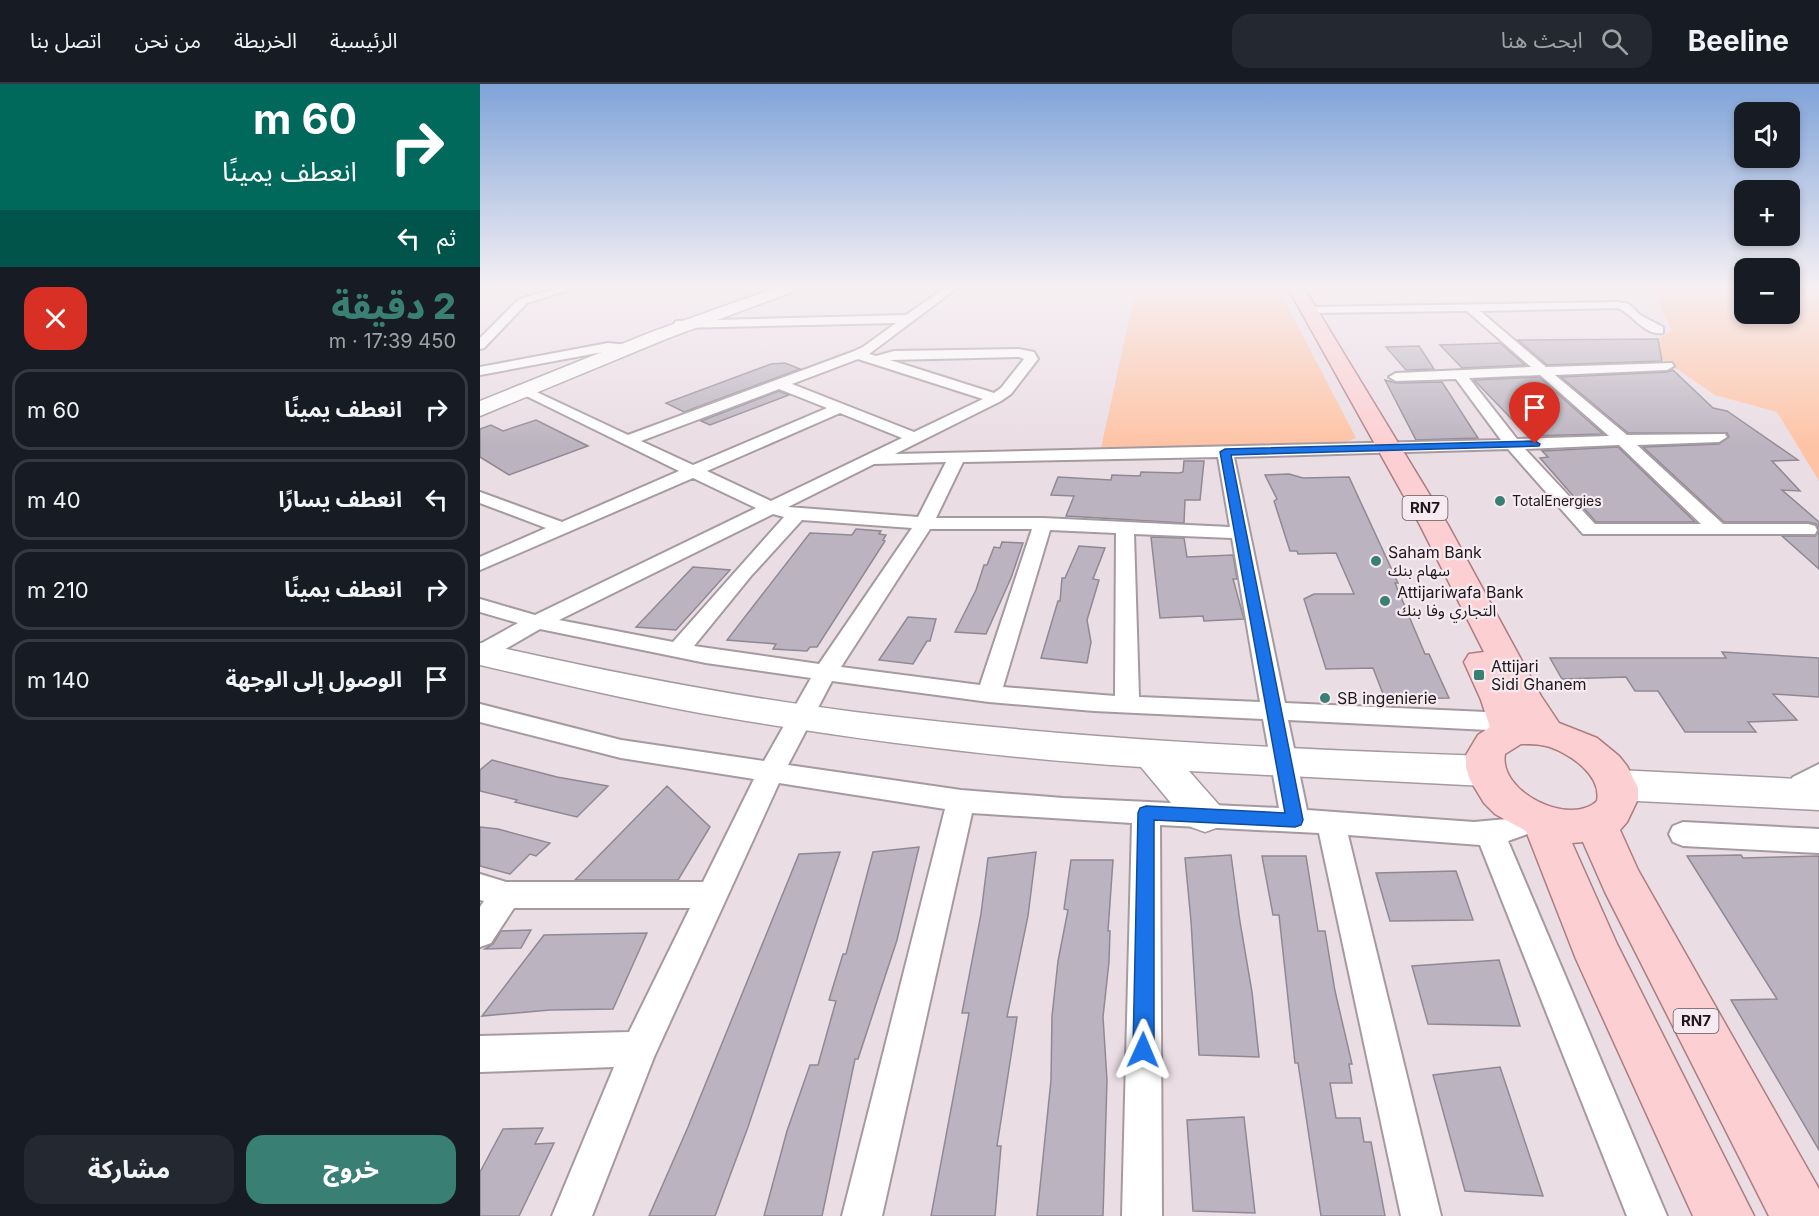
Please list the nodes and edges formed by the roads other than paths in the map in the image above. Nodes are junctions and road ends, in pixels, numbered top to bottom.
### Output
1 (646, 341) edge
2 (880, 341) edge
3 (1319, 341) edge
4 (1326, 341) edge
5 (1508, 341) edge
6 (627, 349) junction
7 (857, 355) junction
8 (876, 360) junction
9 (1667, 366) dead end
10 (480, 371) edge
11 (1543, 371) junction
12 (1460, 375) junction
13 (1396, 377) dead end
14 (780, 384) junction
15 (523, 391) junction
16 (996, 398) junction
17 (841, 407) junction
18 (480, 409) edge
19 (1719, 437) dead end
20 (916, 438) junction
21 (628, 440) junction
22 (1624, 441) junction
23 (1513, 445) junction
24 (1384, 449) junction
25 (1225, 452) junction
26 (957, 458) junction
27 (875, 459) junction
28 (694, 471) junction
29 (480, 481) edge
30 (485, 499) edge
31 (773, 509) junction
32 (797, 514) junction
33 (924, 523) junction
34 (1043, 524) junction
35 (562, 528) junction
36 (1125, 529) junction
37 (1718, 530) junction
38 (1808, 530) dead end
39 (1240, 532) junction
40 (480, 564) edge
41 (480, 605) edge
42 (537, 622) junction
43 (678, 651) junction
44 (480, 654) edge
45 (825, 673) junction
46 (989, 694) junction
47 (1128, 705) junction
48 (1274, 710) junction
49 (480, 713) edge
50 (800, 719) junction
51 (1522, 729) junction
52 (1153, 756) junction
53 (1284, 763) junction
54 (1485, 771) junction
55 (770, 774) junction
56 (1811, 788) edge
57 (961, 801) junction
58 (1606, 804) junction
59 (1146, 813) junction
60 (1205, 816) junction
61 (1295, 820) junction
62 (1540, 820) junction
63 (1331, 822) junction
64 (1490, 833) junction
65 (1683, 834) dead end
66 (1819, 841) edge
67 (493, 891) edge
68 (712, 895) junction
69 (480, 933) edge
70 (639, 1048) junction
71 (480, 1054) edge
72 (572, 1216) edge
73 (862, 1216) edge
74 (1142, 1216) edge
75 (1421, 1216) edge
76 (1647, 1216) edge
77 (1724, 1216) edge
78 (1801, 1216) edge

1 - 6 street
2 - 7 street
3 - 24 main road, RN7
4 - 24 main road, RN7
5 - 11 street
6 - 10 street
6 - 15 street
7 - 8 street
7 - 14 street
8 - 16 street
8 - 16 street
9 - 11 street
11 - 12 street
11 - 22 street
12 - 13 street
12 - 23 street
14 - 17 street
14 - 21 street
15 - 18 street
15 - 21 street
16 - 20 street
17 - 20 street
17 - 28 street
19 - 22 street
20 - 27 street
21 - 28 street
22 - 23 street
22 - 37 street
23 - 24 street
23 - 37 street
24 - 25 street
24 - 51 main road, RN7
24 - 51 main road, RN7
25 - 26 street
25 - 39 street
26 - 27 street
26 - 33 street
27 - 31 street
28 - 31 street
28 - 35 street
29 - 30 street
30 - 35 street
31 - 32 street
31 - 42 street
32 - 33 street
32 - 43 street
33 - 34 street
33 - 45 street
34 - 36 street
34 - 46 street
35 - 40 street
36 - 39 street
36 - 47 street
37 - 38 street
39 - 48 street
41 - 42 street
42 - 43 street
42 - 44 street
43 - 45 street
44 - 50 street
45 - 46 street
45 - 50 street
46 - 47 street
47 - 48 street
48 - 51 street
48 - 53 street
49 - 55 street
50 - 52 street
50 - 55 street
51 - 54 main road
51 - 58 main road
52 - 53 street
52 - 60 street
53 - 54 street
53 - 61 street
54 - 62 main road
55 - 57 street
55 - 68 street
56 - 58 street
57 - 59 street
57 - 73 street
58 - 62 main road
58 - 78 main road, RN7
59 - 60 street
59 - 74 street
60 - 61 street
61 - 63 street
62 - 64 street
62 - 77 main road
63 - 64 street
63 - 75 street
64 - 76 street
65 - 66 street
67 - 68 street
67 - 69 street
68 - 70 street
70 - 71 street
70 - 72 street

